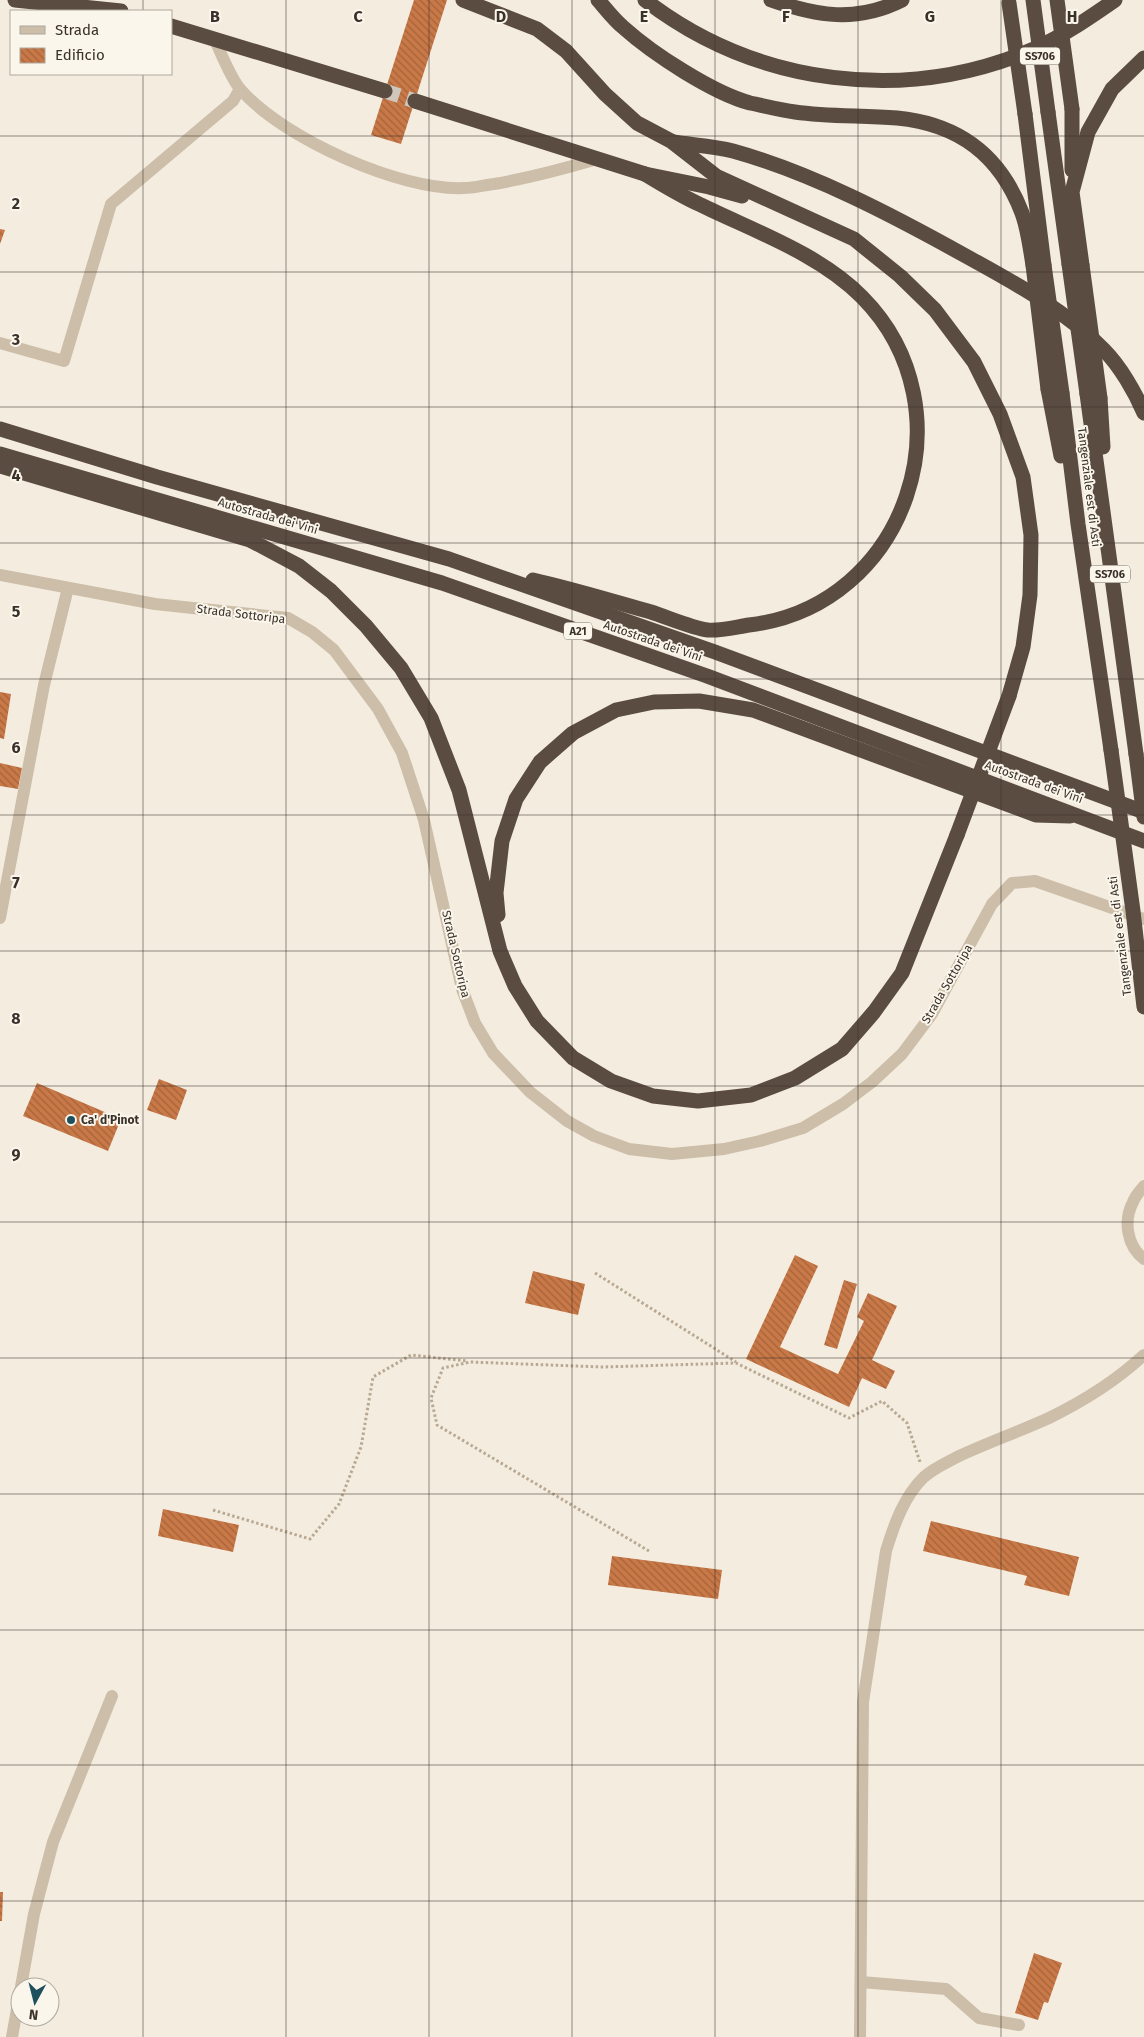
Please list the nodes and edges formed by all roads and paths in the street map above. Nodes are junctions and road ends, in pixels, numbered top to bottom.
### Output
1 (15, 0) edge
2 (463, 0) edge
3 (598, 0) edge
4 (645, 0) edge
5 (771, 0) edge
6 (902, 0) edge
7 (1033, 0) edge
8 (1057, 0) edge
9 (1115, 0) edge
10 (1009, 2) edge
11 (111, 10) edge
12 (172, 26) edge
13 (214, 40) junction
14 (1144, 58) edge
15 (240, 89) junction
16 (385, 92) tunnel mouth
17 (415, 101) tunnel mouth
18 (671, 141) junction
19 (597, 159) junction
20 (645, 174) junction
21 (1072, 192) junction
22 (785, 207) junction
23 (1075, 264) junction
24 (1039, 265) junction
25 (0, 343) edge
26 (1144, 413) edge
27 (0, 429) edge
28 (0, 454) edge
29 (0, 466) edge
30 (449, 559) junction
31 (0, 575) edge
32 (68, 588) junction
33 (1144, 812) edge
34 (1082, 816) junction
35 (1144, 817) edge
36 (1144, 841) edge
37 (0, 918) edge
38 (1144, 919) edge
39 (500, 951) junction
40 (1144, 1007) edge
41 (1144, 1186) edge
42 (1144, 1259) edge
43 (595, 1273) dead end
44 (1144, 1354) edge
45 (470, 1362) junction
46 (736, 1363) junction
47 (925, 1476) junction
48 (213, 1510) dead end
49 (649, 1551) dead end
50 (112, 1696) dead end
51 (861, 1982) junction
52 (1019, 2026) dead end
53 (12, 2037) edge
54 (860, 2037) edge

1 - 11 highway
2 - 18 highway
3 - 24 highway
4 - 9 highway
5 - 6 highway
7 - 23 highway, Tangenziale est di Asti / SS706, bridge
8 - 21 highway, bridge
10 - 24 highway, Tangenziale est di Asti / SS706, bridge
12 - 13 highway
13 - 15 street
13 - 16 highway
14 - 21 highway
15 - 19 street
15 - 25 street
17 - 19 highway
18 - 22 highway
18 - 26 highway
19 - 20 highway
20 - 22 highway
20 - 30 highway
21 - 23 highway
22 - 39 highway, bridge
23 - 35 highway, Tangenziale est di Asti / SS706, bridge
24 - 40 highway, Tangenziale est di Asti / SS706, bridge
27 - 30 highway, Autostrada dei Vini / A21
28 - 34 highway, Autostrada dei Vini / A21
29 - 39 highway
30 - 33 highway, Autostrada dei Vini / A21
31 - 32 street, Strada Sottoripa
32 - 37 street
32 - 38 street, Strada Sottoripa
34 - 36 highway, Autostrada dei Vini / A21
34 - 39 highway
41 - 42 street
43 - 46 path
44 - 47 street
45 - 46 path
45 - 48 path
45 - 49 path
46 - 47 path
47 - 51 street
50 - 53 street
51 - 52 street
51 - 54 street

